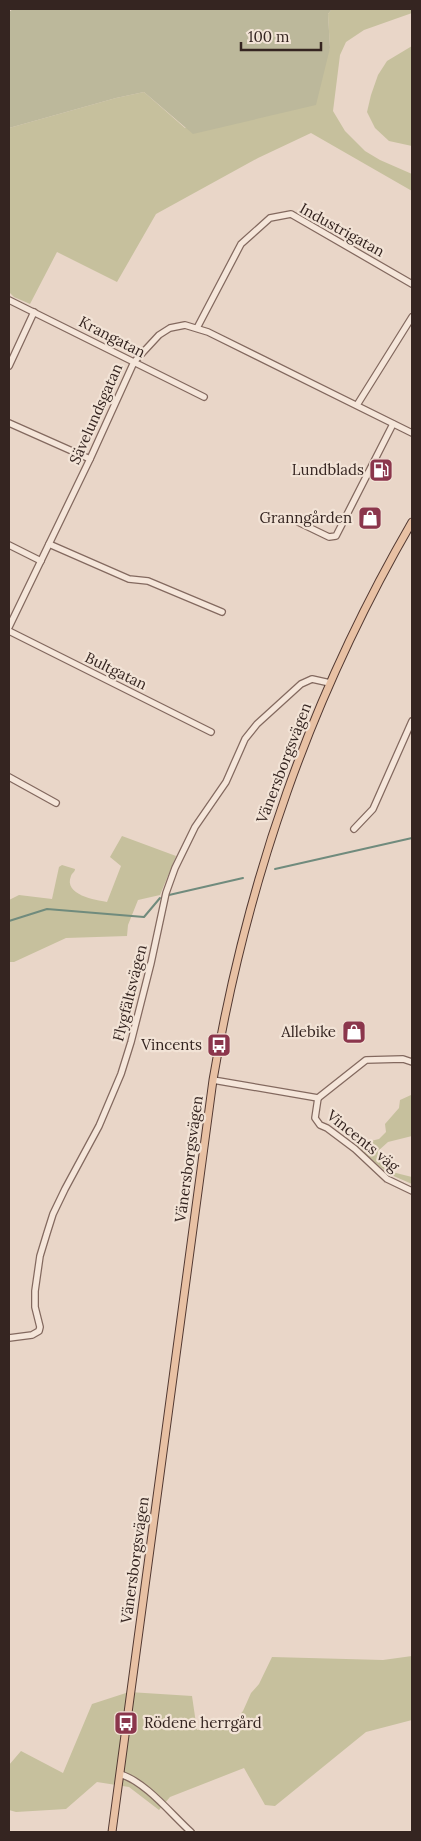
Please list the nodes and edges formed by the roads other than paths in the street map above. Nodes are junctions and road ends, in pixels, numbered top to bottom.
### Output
1 (412, 284) edge
2 (9, 300) edge
3 (34, 312) junction
4 (412, 317) edge
5 (196, 328) junction
6 (134, 362) junction
7 (9, 366) edge
8 (204, 397) dead end
9 (357, 405) junction
10 (9, 423) edge
11 (393, 424) junction
12 (412, 433) edge
13 (90, 460) junction
14 (298, 522) dead end
15 (412, 522) edge
16 (49, 544) junction
17 (9, 545) edge
18 (41, 561) junction
19 (222, 612) dead end
20 (9, 627) edge
21 (9, 631) edge
22 (330, 683) junction
23 (412, 721) edge
24 (211, 732) dead end
25 (9, 777) edge
26 (56, 804) dead end
27 (354, 829) dead end
28 (412, 1062) edge
29 (213, 1080) junction
30 (318, 1098) junction
31 (412, 1191) edge
32 (9, 1338) edge
33 (120, 1774) junction
34 (112, 1832) edge
35 (191, 1832) edge

1 - 5 street, Industrigatan
2 - 3 street, Krangatan
3 - 6 street, Krangatan
3 - 7 street
4 - 9 street
5 - 6 street, Sävelundsgatan
5 - 9 street, Sävelundsgatan
6 - 8 street, Krangatan
6 - 13 street, Sävelundsgatan
9 - 11 street, Sävelundsgatan
10 - 13 street
11 - 12 street, Sävelundsgatan
11 - 14 street
13 - 16 street, Sävelundsgatan
15 - 22 main road, Vänersborgsvägen
16 - 18 street, Sävelundsgatan
16 - 19 street
17 - 18 street
18 - 20 street, Sävelundsgatan
21 - 24 street, Bultgatan
22 - 29 main road, Vänersborgsvägen
22 - 32 street, Flygfältsvägen
23 - 27 street
25 - 26 street
28 - 30 street, Vincents väg
29 - 30 street, Vincents väg
29 - 33 main road, Vänersborgsvägen
30 - 31 street, Vincents väg
33 - 34 main road, Vänersborgsvägen
33 - 35 street

